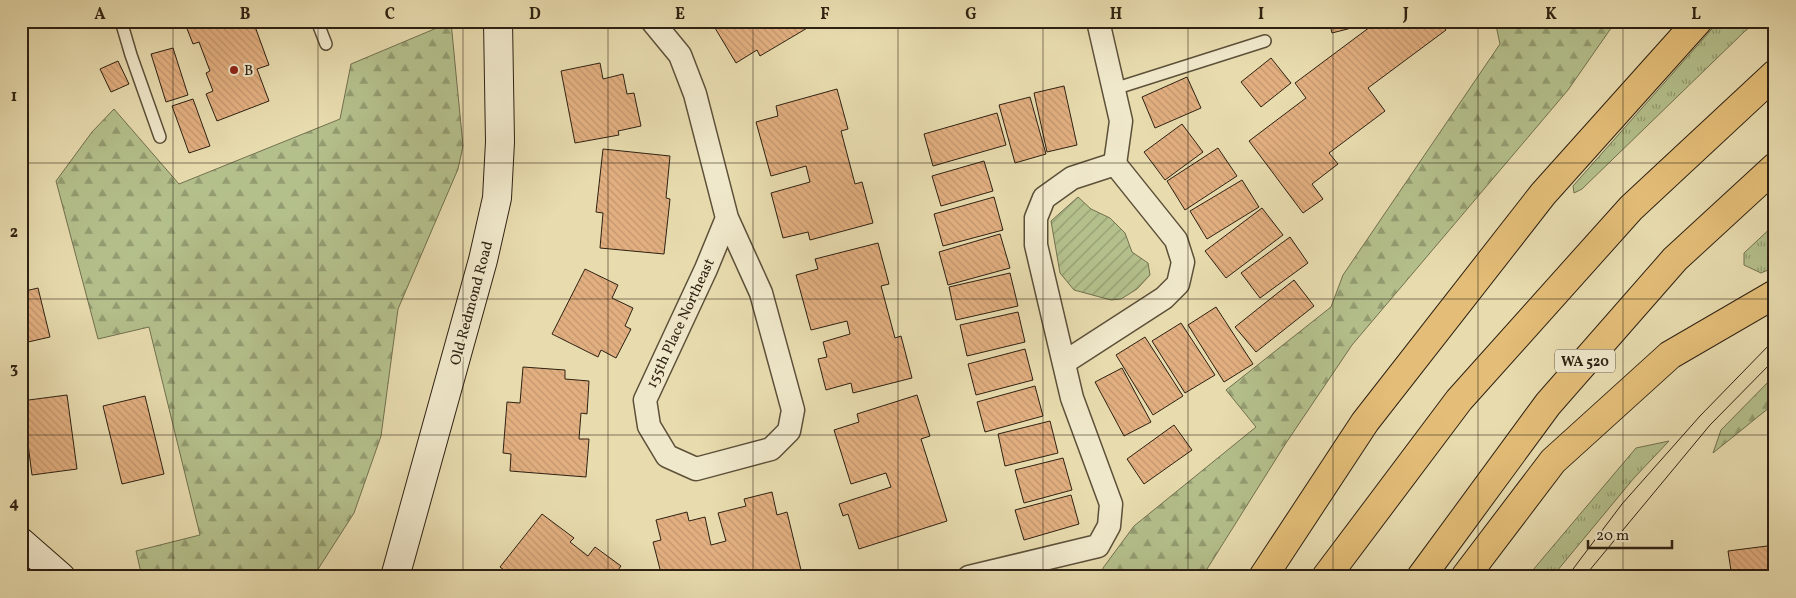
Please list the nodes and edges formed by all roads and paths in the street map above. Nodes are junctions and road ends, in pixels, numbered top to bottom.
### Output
1 (121, 21) edge
2 (317, 21) edge
3 (498, 21) edge
4 (652, 21) edge
5 (1098, 21) edge
6 (1698, 21) edge
7 (1265, 42) dead end
8 (326, 44) dead end
9 (1775, 74) edge
10 (1114, 89) junction
11 (160, 137) dead end
12 (1115, 164) junction
13 (1775, 167) edge
14 (727, 218) junction
15 (1775, 294) edge
16 (1065, 362) junction
17 (21, 542) edge
18 (61, 577) edge
19 (395, 577) edge
20 (969, 577) edge
21 (1263, 577) edge
22 (1326, 577) edge
23 (1421, 577) edge
24 (1465, 577) edge

1 - 11 lane
2 - 8 lane
3 - 19 main road, Old Redmond Road
4 - 14 street, 155th Place Northeast
5 - 10 street
6 - 21 highway
7 - 10 lane
9 - 22 highway
10 - 12 street
12 - 16 street
12 - 16 street
13 - 23 highway, WA 520
14 - 14 street, 155th Place Northeast
15 - 24 highway
16 - 20 street
17 - 18 main road

